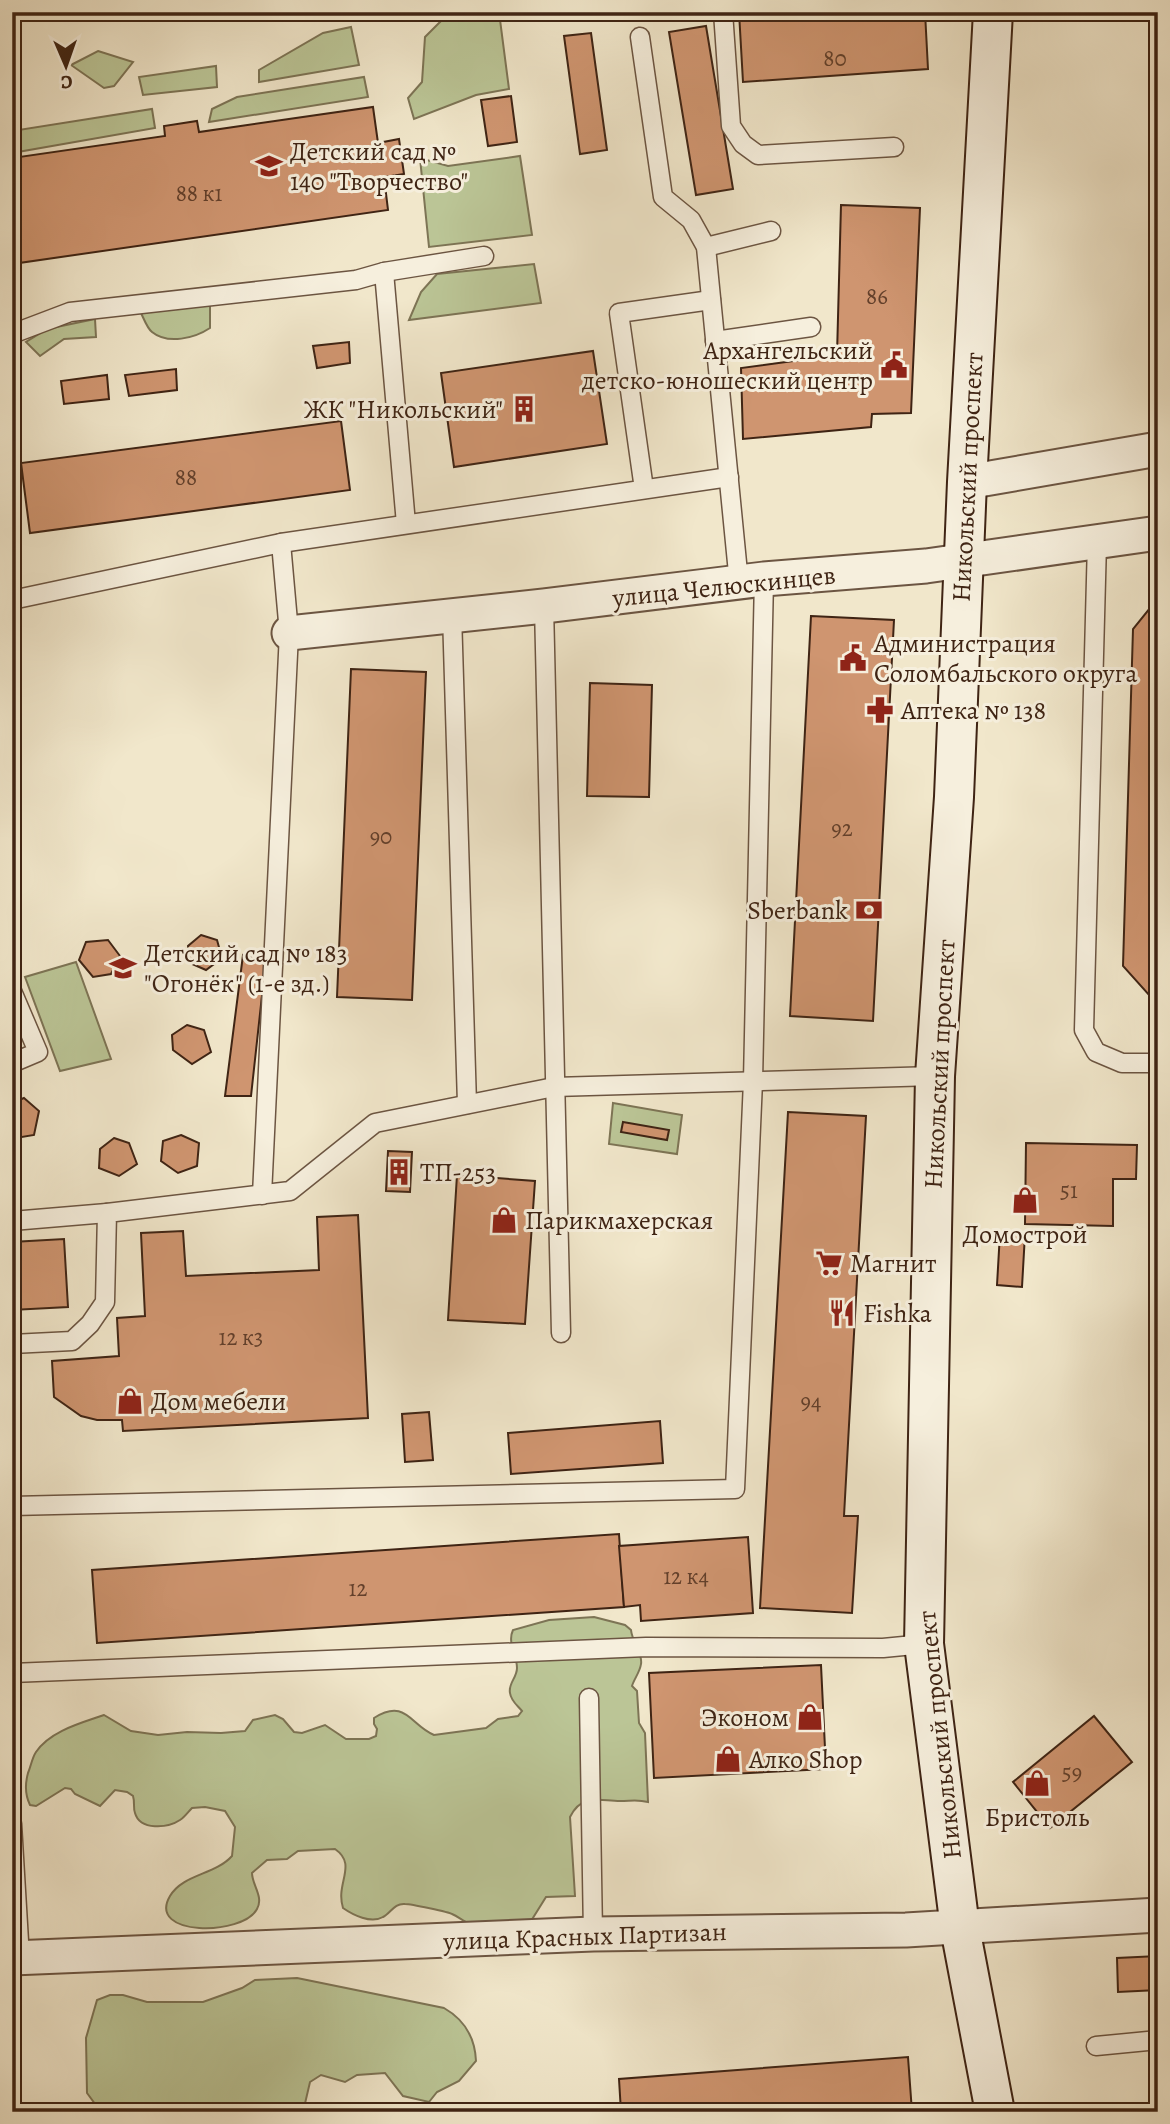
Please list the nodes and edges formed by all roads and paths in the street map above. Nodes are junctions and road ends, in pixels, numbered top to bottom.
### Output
1 (723, 12) edge
2 (993, 12) edge
3 (640, 37) dead end
4 (894, 147) dead end
5 (771, 231) dead end
6 (706, 247) junction
7 (484, 256) dead end
8 (384, 272) junction
9 (711, 300) junction
10 (811, 327) dead end
11 (12, 334) edge
12 (715, 341) junction
13 (1158, 449) edge
14 (729, 477) junction
15 (967, 482) junction
16 (644, 489) junction
17 (406, 524) junction
18 (1158, 533) edge
19 (1097, 542) junction
20 (281, 543) junction
21 (965, 560) junction
22 (751, 581) junction
23 (12, 600) edge
24 (544, 606) junction
25 (452, 614) junction
26 (289, 633) junction
27 (12, 991) edge
28 (12, 1063) edge
29 (1158, 1063) edge
30 (935, 1076) junction
31 (752, 1081) junction
32 (554, 1087) junction
33 (467, 1104) junction
34 (262, 1195) junction
35 (107, 1213) junction
36 (12, 1221) edge
37 (561, 1333) dead end
38 (12, 1344) edge
39 (12, 1506) edge
40 (924, 1644) junction
41 (12, 1673) edge
42 (589, 1698) dead end
43 (12, 1825) edge
44 (13, 1848) edge
45 (1158, 1914) edge
46 (960, 1928) junction
47 (593, 1934) junction
48 (16, 1958) edge
49 (1158, 2040) edge
50 (1096, 2046) dead end
51 (995, 2112) edge

1 - 4 lane
2 - 15 main road, Никольский проспект
3 - 6 lane
5 - 6 lane
6 - 9 lane
7 - 8 lane
8 - 11 lane
8 - 17 lane
9 - 12 lane
9 - 16 lane
10 - 12 lane
12 - 14 lane
13 - 15 street
14 - 16 lane
14 - 22 lane
15 - 21 main road, Никольский проспект
16 - 17 lane
17 - 20 lane
18 - 19 street, улица Челюскинцев
19 - 21 street, улица Челюскинцев
19 - 29 lane
20 - 23 lane
20 - 26 lane
21 - 22 street, улица Челюскинцев
21 - 30 main road, Никольский проспект
22 - 24 street, улица Челюскинцев
22 - 31 lane
24 - 25 street, улица Челюскинцев
24 - 32 lane
25 - 26 street, улица Челюскинцев
25 - 33 lane
26 - 34 lane
27 - 28 lane
30 - 31 lane
30 - 40 main road, Никольский проспект
31 - 32 lane
31 - 39 lane
32 - 33 lane
32 - 37 lane
33 - 34 lane
34 - 35 lane
35 - 36 lane
35 - 38 lane
40 - 41 lane
40 - 46 main road, Никольский проспект
42 - 47 lane
43 - 44 lane
44 - 48 lane
45 - 46 street, улица Красных Партизан
46 - 47 street, улица Красных Партизан
46 - 51 main road, Никольский проспект
47 - 48 street, улица Красных Партизан
49 - 50 lane

